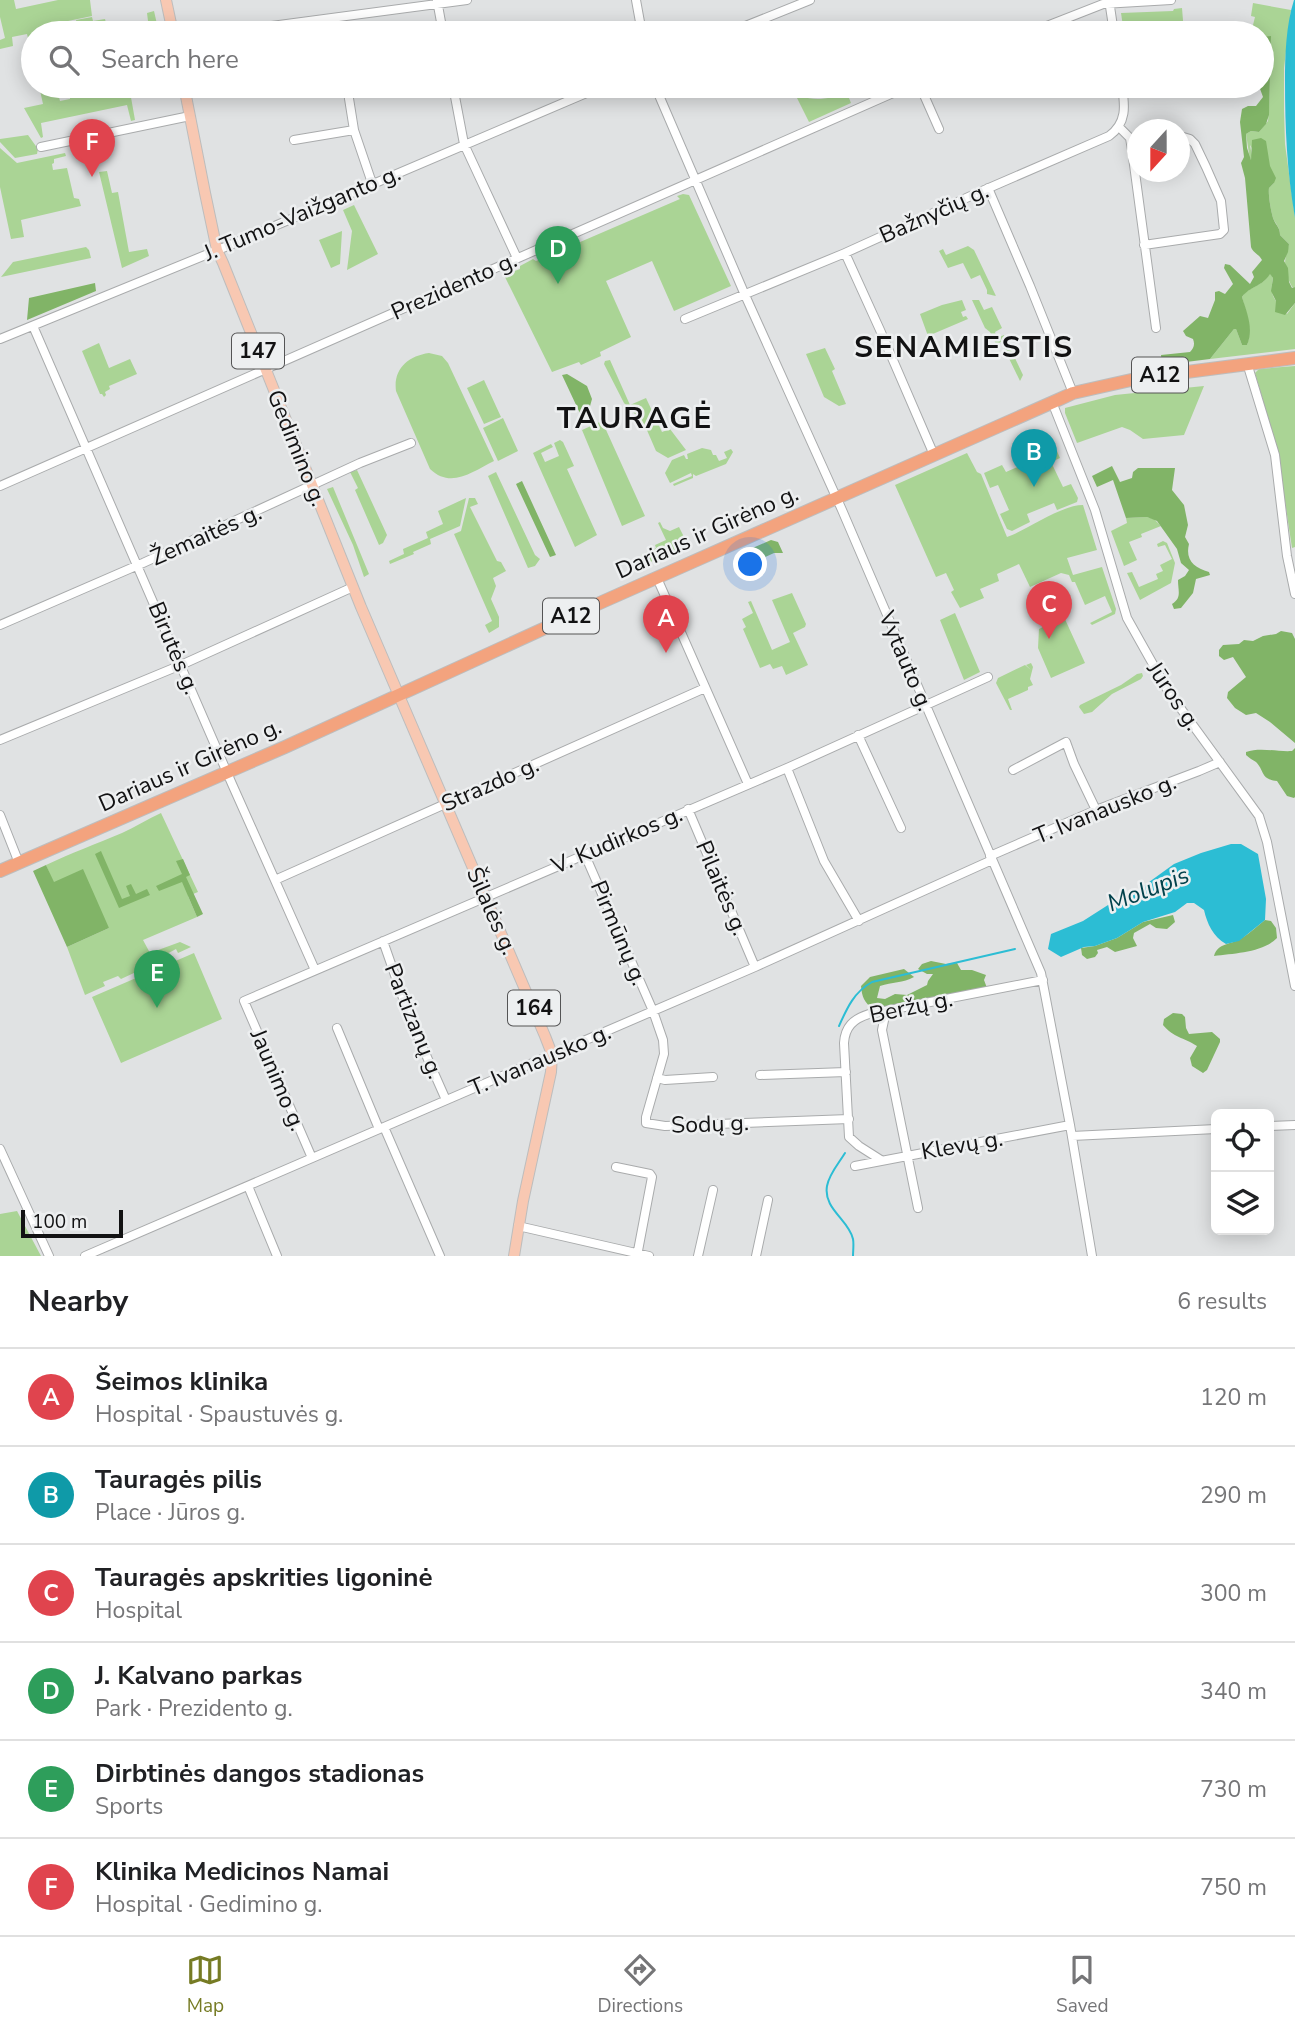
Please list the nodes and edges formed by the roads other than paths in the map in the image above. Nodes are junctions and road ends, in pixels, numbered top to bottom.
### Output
1 (166, 0) edge
2 (467, 0) edge
3 (636, 0) edge
4 (810, 0) edge
5 (1171, 0) edge
6 (1110, 1) edge
7 (437, 2) edge
8 (170, 21) edge
9 (303, 21) edge
10 (441, 21) edge
11 (640, 21) edge
12 (758, 21) edge
13 (1058, 21) edge
14 (1112, 21) edge
15 (186, 98) edge
16 (349, 98) edge
17 (455, 98) edge
18 (574, 98) edge
19 (660, 98) edge
20 (882, 98) edge
21 (925, 98) edge
22 (1123, 98) edge
23 (190, 116) junction
24 (1119, 127) junction
25 (939, 129) dead end
26 (354, 130) junction
27 (1127, 133) edge
28 (294, 140) dead end
29 (1190, 140) edge
30 (464, 144) junction
31 (41, 147) dead end
32 (696, 180) junction
33 (1138, 182) edge
34 (372, 183) junction
35 (988, 188) junction
36 (1144, 245) junction
37 (218, 250) junction
38 (845, 253) junction
39 (517, 258) junction
40 (745, 295) junction
41 (685, 319) dead end
42 (33, 326) junction
43 (1156, 328) dead end
44 (0, 339) edge
45 (1295, 358) edge
46 (1247, 363) junction
47 (265, 369) junction
48 (1073, 393) junction
49 (1052, 402) junction
50 (411, 443) dead end
51 (88, 448) junction
52 (933, 455) junction
53 (0, 486) edge
54 (313, 486) junction
55 (836, 498) junction
56 (138, 565) junction
57 (657, 578) junction
58 (353, 587) junction
59 (1295, 594) edge
60 (0, 625) edge
61 (181, 664) junction
62 (988, 677) dead end
63 (705, 688) junction
64 (399, 695) junction
65 (926, 705) junction
66 (858, 735) junction
67 (0, 740) edge
68 (1220, 762) junction
69 (787, 768) junction
70 (1013, 770) dead end
71 (227, 771) junction
72 (748, 784) junction
73 (445, 803) junction
74 (688, 809) junction
75 (1096, 810) junction
76 (0, 815) edge
77 (901, 828) dead end
78 (585, 855) junction
79 (991, 858) junction
80 (19, 863) junction
81 (0, 871) edge
82 (275, 880) junction
83 (485, 897) junction
84 (859, 921) junction
85 (383, 941) junction
86 (755, 967) junction
87 (315, 970) junction
88 (1043, 980) junction
89 (1295, 986) edge
90 (244, 1002) joint
91 (653, 1011) junction
92 (886, 1012) junction
93 (337, 1028) dead end
94 (552, 1054) junction
95 (846, 1072) junction
96 (761, 1075) dead end
97 (713, 1077) dead end
98 (657, 1078) junction
99 (446, 1100) junction
100 (849, 1119) junction
101 (1070, 1125) junction
102 (1295, 1125) edge
103 (1274, 1126) edge
104 (382, 1128) junction
105 (1211, 1129) edge
106 (1072, 1136) junction
107 (0, 1149) edge
108 (907, 1155) junction
109 (312, 1158) junction
110 (881, 1160) junction
111 (855, 1166) dead end
112 (616, 1167) dead end
113 (248, 1186) junction
114 (713, 1189) dead end
115 (768, 1200) dead end
116 (918, 1208) dead end
117 (518, 1226) junction
118 (638, 1255) edge
119 (49, 1256) edge
120 (85, 1256) edge
121 (277, 1256) edge
122 (440, 1256) edge
123 (514, 1256) edge
124 (649, 1256) edge
125 (698, 1256) edge
126 (757, 1256) edge
127 (1092, 1256) edge

1 - 8 main road
2 - 7 street
3 - 11 street
4 - 12 street
5 - 6 street
6 - 13 street
6 - 14 street
7 - 9 street
7 - 10 street
15 - 23 main road, Gedimino g. / 147
16 - 26 street
17 - 30 street
18 - 30 street, J. Tumo-Vaižganto g.
19 - 32 street, Vytauto g.
20 - 32 street, Prezidento g.
21 - 25 street
22 - 24 street
23 - 31 street
23 - 37 main road, Gedimino g. / 147
24 - 27 street
24 - 35 street, Bažnyčių g.
26 - 28 street
26 - 34 street
29 - 36 street
30 - 34 street, J. Tumo-Vaižganto g.
30 - 39 street
32 - 39 street, Prezidento g.
32 - 40 street, Vytauto g.
33 - 36 street
34 - 37 street, J. Tumo-Vaižganto g.
35 - 38 street, Bažnyčių g.
35 - 48 street
36 - 43 street
37 - 42 street, J. Tumo-Vaižganto g.
37 - 47 main road, Gedimino g. / 147
38 - 40 street, Bažnyčių g.
38 - 52 street
39 - 47 street, Prezidento g.
40 - 41 street, Bažnyčių g.
40 - 55 street, Vytauto g.
42 - 44 street, J. Tumo-Vaižganto g.
42 - 51 street, Birutės g.
45 - 46 highway, Dariaus ir Girėno g. / A12
46 - 48 highway, Dariaus ir Girėno g. / A12
46 - 59 street
47 - 51 street, Prezidento g.
47 - 54 main road, Gedimino g. / 147
48 - 49 highway, Dariaus ir Girėno g. / A12
49 - 52 highway, Dariaus ir Girėno g. / A12
49 - 68 street, Jūros g.
50 - 54 street, Žemaitės g.
51 - 53 street, Prezidento g.
51 - 56 street, Birutės g.
52 - 55 highway, Dariaus ir Girėno g. / A12
54 - 56 street, Žemaitės g.
54 - 58 main road, Gedimino g. / 147
55 - 57 highway, Dariaus ir Girėno g. / A12
55 - 65 street, Vytauto g.
56 - 60 street, Žemaitės g.
56 - 61 street, Birutės g.
57 - 63 street
57 - 64 highway, Dariaus ir Girėno g. / A12
58 - 61 street
58 - 64 main road, Gedimino g. / 147
61 - 67 street
61 - 71 street, Birutės g.
62 - 65 street, V. Kudirkos g.
63 - 72 street
63 - 73 street, Strazdo g.
64 - 71 highway, Dariaus ir Girėno g. / A12
64 - 73 main road, Šilalės g. / 164
65 - 66 street, V. Kudirkos g.
65 - 79 street, Vytauto g.
66 - 69 street, V. Kudirkos g.
66 - 77 street
68 - 75 street, T. Ivanausko g.
68 - 89 street, Jūros g.
69 - 72 street, V. Kudirkos g.
69 - 84 street
70 - 75 street
71 - 80 highway, Dariaus ir Girėno g. / A12
71 - 82 street, Birutės g.
72 - 74 street, V. Kudirkos g.
73 - 82 street, Strazdo g.
73 - 83 main road, Šilalės g. / 164
74 - 78 street, V. Kudirkos g.
74 - 86 street, Pilaitės g.
75 - 79 street, T. Ivanausko g.
76 - 80 street
78 - 83 street, V. Kudirkos g.
78 - 91 street, Pirmūnų g.
79 - 84 street, T. Ivanausko g.
79 - 88 street, Vytauto g.
80 - 81 highway, Dariaus ir Girėno g. / A12
82 - 87 street, Birutės g.
83 - 85 street, V. Kudirkos g.
83 - 94 main road, Šilalės g. / 164
84 - 86 street, T. Ivanausko g.
85 - 87 street, V. Kudirkos g.
85 - 99 street, Partizanų g.
86 - 91 street, T. Ivanausko g.
87 - 90 street, V. Kudirkos g.
88 - 92 street, Beržų g.
88 - 101 street, Vytauto g.
90 - 109 street, Jaunimo g.
91 - 94 street, T. Ivanausko g.
91 - 98 street, Sodų g.
92 - 95 street, Beržų g.
92 - 108 street
93 - 104 street
94 - 99 street, T. Ivanausko g.
94 - 117 main road, 164
95 - 96 street
95 - 100 street, Beržų g.
97 - 98 street
98 - 100 street, Sodų g.
99 - 104 street, T. Ivanausko g.
100 - 110 street, Beržų g.
101 - 106 street, Vytauto g.
101 - 108 street, Klevų g.
102 - 103 street
104 - 109 street, T. Ivanausko g.
104 - 122 street
105 - 106 street
106 - 127 street, Vytauto g.
107 - 119 street
108 - 110 street, Klevų g.
108 - 116 street
109 - 113 street, T. Ivanausko g.
110 - 111 street, Klevų g.
112 - 118 street
113 - 120 street, T. Ivanausko g.
113 - 121 street
114 - 125 street
115 - 126 street
117 - 118 street
117 - 123 main road, 164
118 - 124 street

